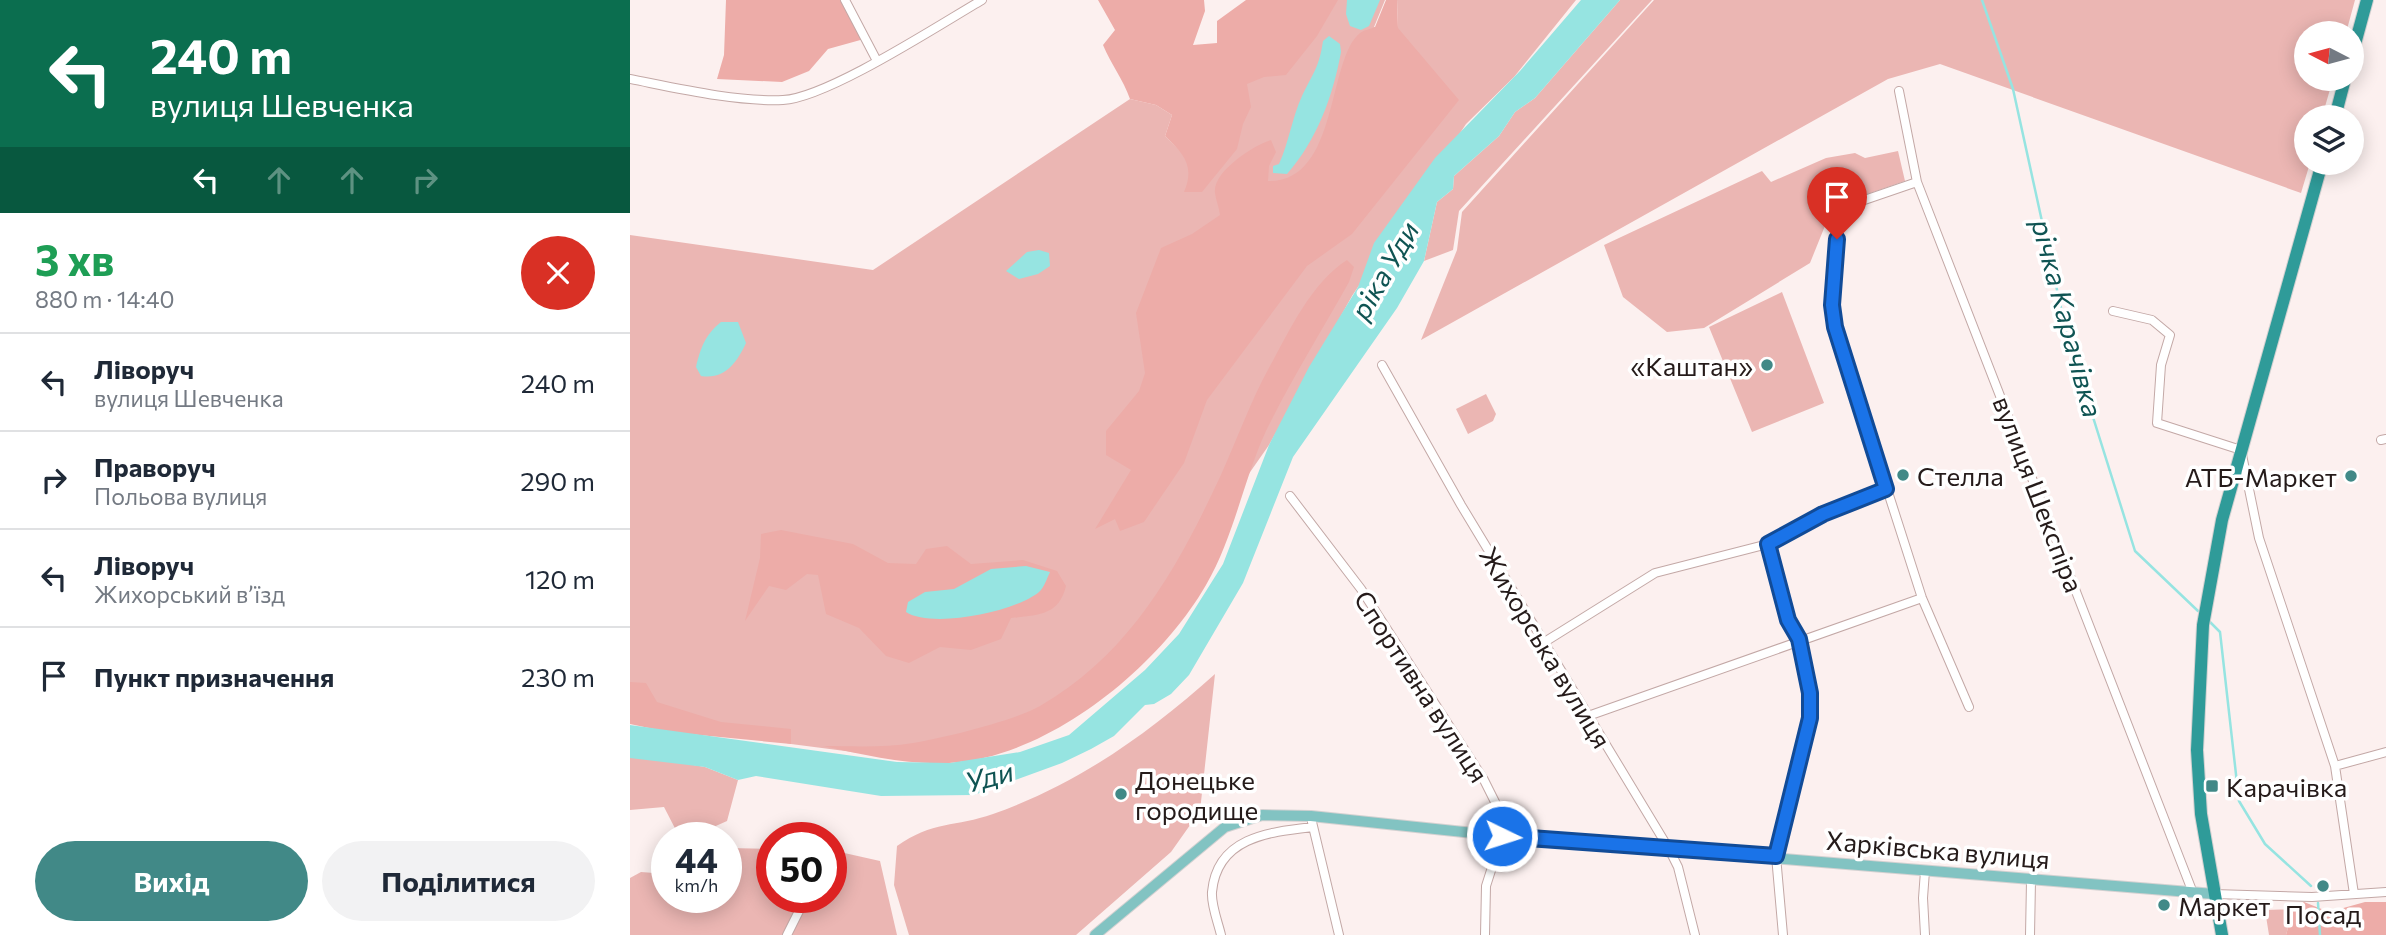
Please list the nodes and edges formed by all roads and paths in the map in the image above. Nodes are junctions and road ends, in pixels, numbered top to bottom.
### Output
1 (845, 0) edge
2 (982, 0) edge
3 (2366, 4) edge
4 (2361, 21) edge
5 (877, 61) junction
6 (630, 79) edge
7 (1899, 91) dead end
8 (2319, 175) edge
9 (1917, 182) junction
10 (2113, 311) dead end
11 (1382, 365) dead end
12 (2241, 450) junction
13 (1886, 489) junction
14 (1290, 496) dead end
15 (1768, 544) junction
16 (1923, 598) junction
17 (1799, 639) junction
18 (1543, 643) junction
19 (1969, 707) dead end
20 (1588, 716) junction
21 (2386, 751) edge
22 (2335, 766) junction
23 (1312, 821) junction
24 (1502, 836) junction
25 (1669, 849) junction
26 (1776, 856) junction
27 (1925, 871) junction
28 (2031, 881) junction
29 (2386, 891) edge
30 (2193, 893) junction
31 (2214, 894) junction
32 (2354, 894) junction
33 (798, 913) edge
34 (787, 935) edge
35 (1095, 935) edge
36 (1221, 935) edge
37 (1339, 935) edge
38 (1485, 935) edge
39 (1695, 935) edge
40 (1783, 935) edge
41 (1925, 935) edge
42 (2030, 935) edge
43 (2222, 935) edge

1 - 5 street
2 - 5 street
3 - 4 highway
5 - 6 street
7 - 9 street, вулиця Шекспіра
8 - 12 highway
9 - 13 street
9 - 30 street, вулиця Шекспіра
10 - 12 street
11 - 18 street, Жихорська вулиця
12 - 22 street
12 - 31 highway
13 - 15 street
13 - 16 street
14 - 24 street, Спортивна вулиця
15 - 17 street
15 - 18 street
16 - 17 street
16 - 19 street
17 - 20 street
17 - 26 street
18 - 20 street, Жихорська вулиця
20 - 25 street, Жихорська вулиця
21 - 22 street
22 - 32 street
23 - 24 main road, Харківська вулиця
23 - 35 main road, Харківська вулиця
23 - 36 street
23 - 37 street
24 - 25 main road, Харківська вулиця
24 - 38 street, Спортивна вулиця
25 - 26 main road, Харківська вулиця
25 - 39 street, Жихорська вулиця
26 - 27 main road, Харківська вулиця
26 - 40 street
27 - 28 main road, Харківська вулиця
27 - 41 street
28 - 30 main road, Харківська вулиця
28 - 42 street
29 - 32 street
30 - 31 main road, Харківська вулиця
31 - 32 street
31 - 43 highway
33 - 34 street

